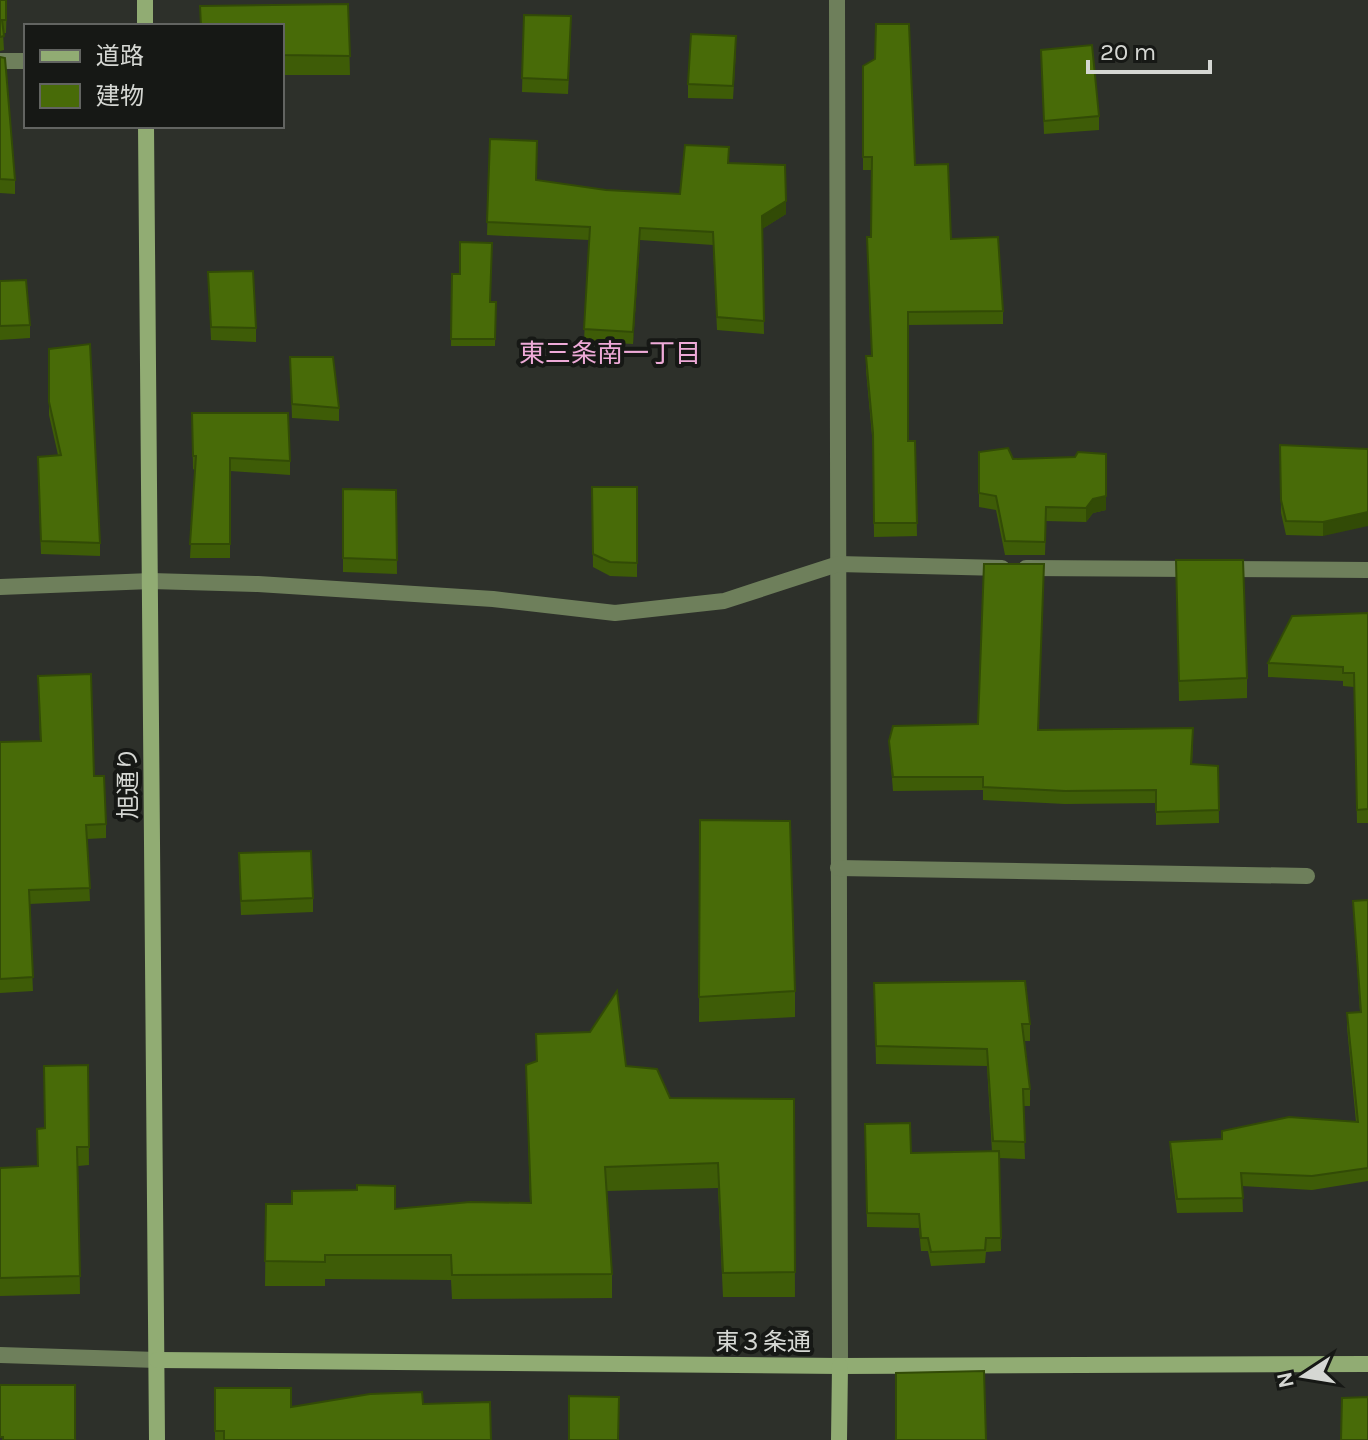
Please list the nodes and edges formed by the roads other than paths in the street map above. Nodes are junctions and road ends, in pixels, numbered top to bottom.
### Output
1 (145, 0) edge
2 (837, 0) edge
3 (145, 24) edge
4 (0, 61) edge
5 (24, 61) edge
6 (146, 128) edge
7 (838, 564) junction
8 (1368, 570) edge
9 (151, 581) junction
10 (0, 587) edge
11 (838, 868) junction
12 (1307, 876) dead end
13 (0, 1355) edge
14 (157, 1360) junction
15 (1368, 1364) edge
16 (840, 1366) junction
17 (157, 1440) edge
18 (839, 1440) edge

1 - 3 street
2 - 7 street
4 - 5 street
6 - 9 street, 旭通り
7 - 8 street
7 - 9 street
7 - 11 street
9 - 10 street
9 - 14 street, 旭通り
11 - 12 street
11 - 16 street
13 - 14 street
14 - 16 street, 東３条通
14 - 17 street, 旭通り
15 - 16 street, 東３条通
16 - 18 street

